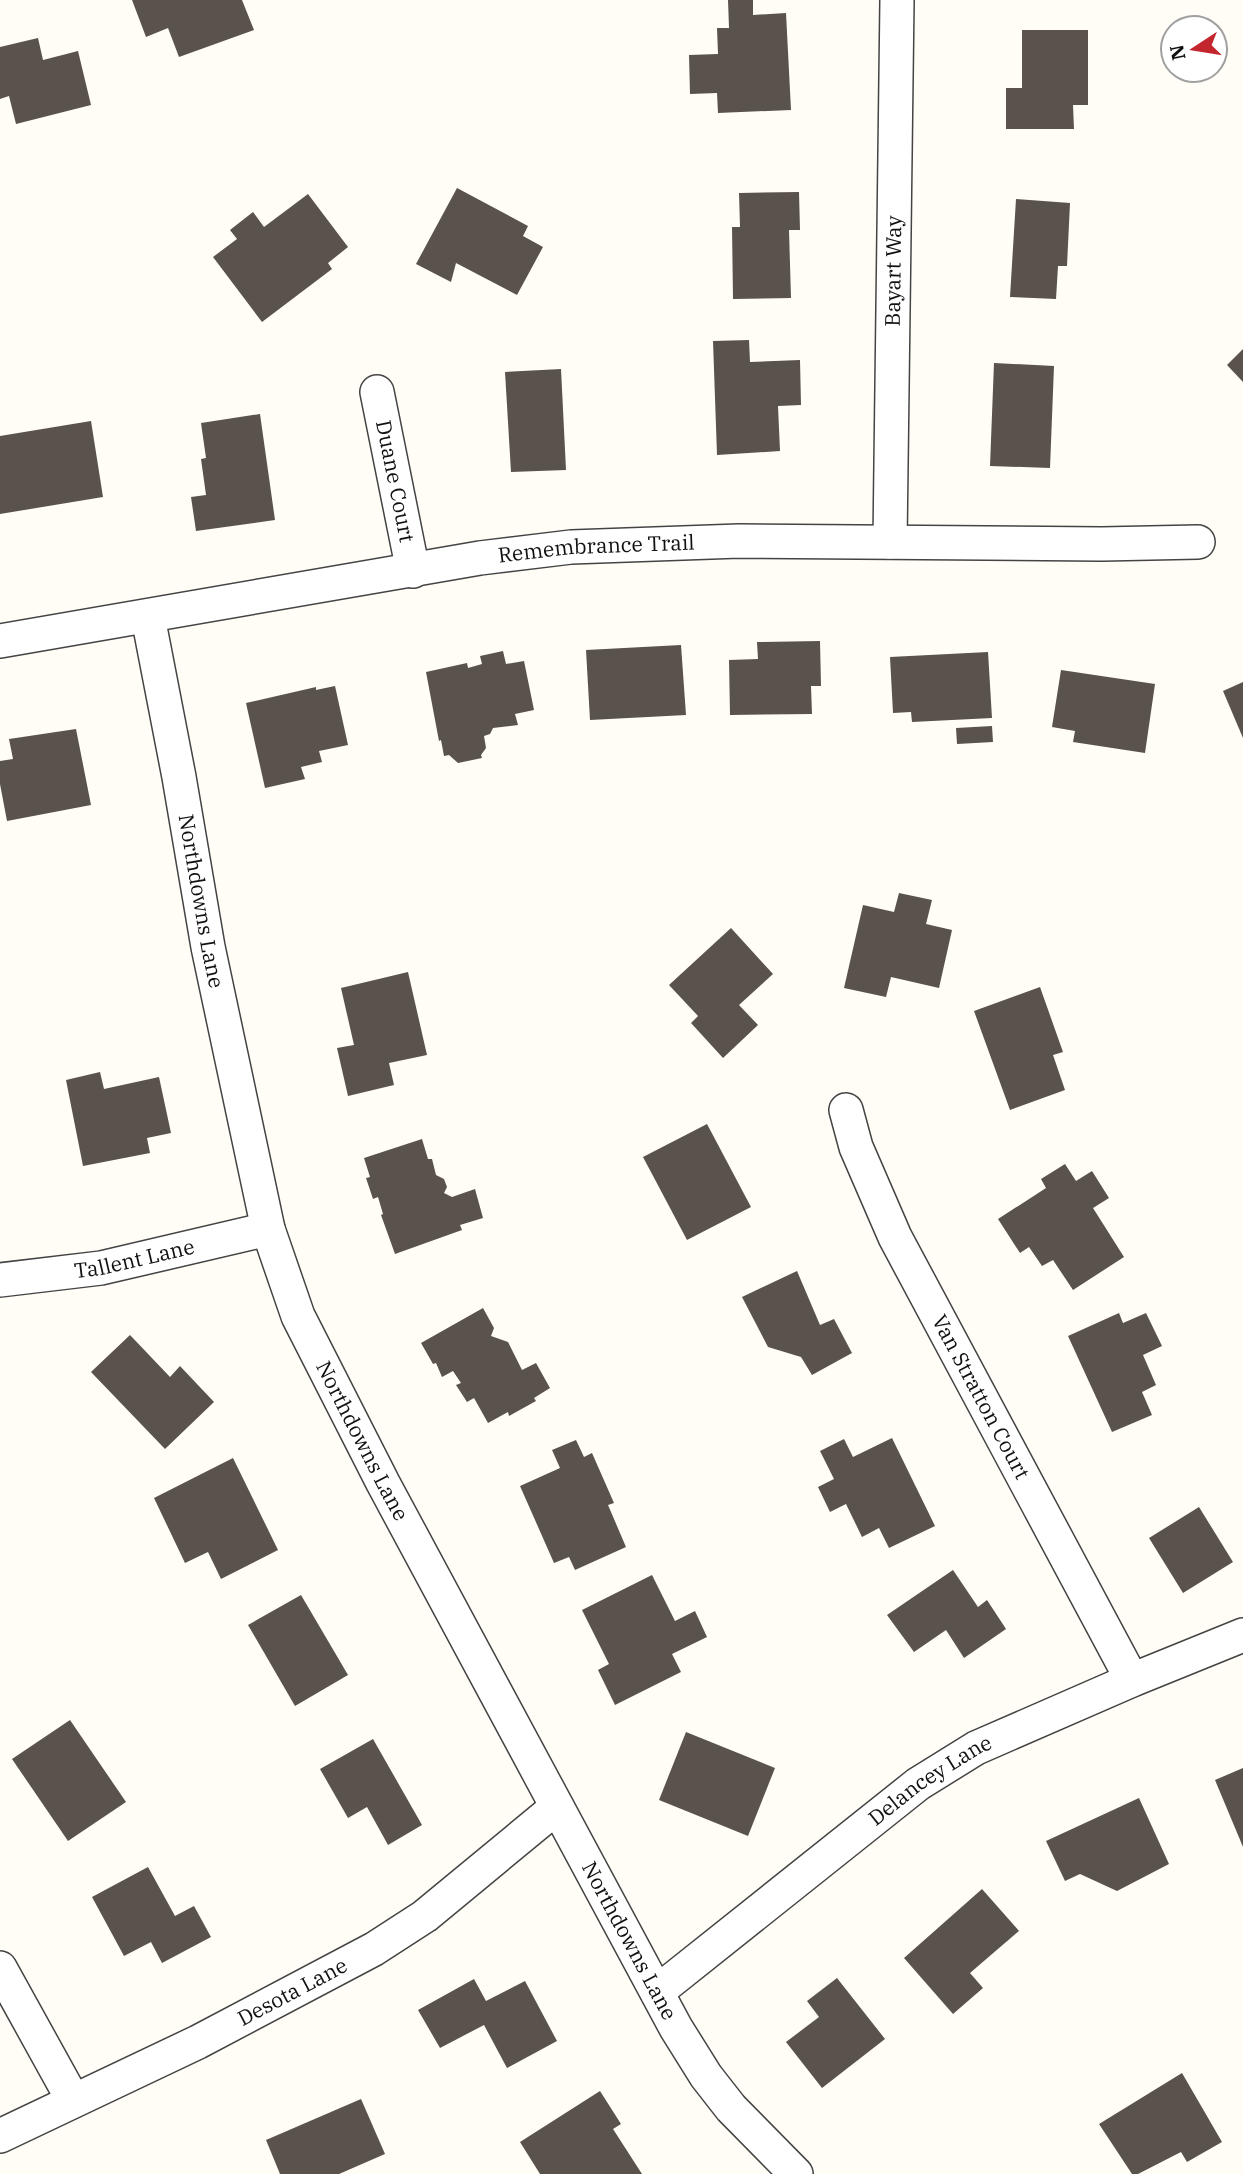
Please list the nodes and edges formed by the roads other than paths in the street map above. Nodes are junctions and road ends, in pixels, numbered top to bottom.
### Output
1 (897, 0) edge
2 (377, 392) dead end
3 (890, 542) junction
4 (1198, 542) dead end
5 (413, 571) junction
6 (148, 617) junction
7 (0, 641) edge
8 (846, 1110) dead end
9 (268, 1229) junction
10 (0, 1280) edge
11 (1243, 1635) edge
12 (1132, 1680) junction
13 (557, 1807) junction
14 (0, 1968) edge
15 (657, 1992) junction
16 (73, 2100) junction
17 (0, 2136) edge
18 (796, 2174) edge

1 - 3 street, Bayart Way
2 - 5 street, Duane Court
3 - 4 street, Remembrance Trail
3 - 5 street, Remembrance Trail
5 - 6 street, Remembrance Trail
6 - 7 street, Remembrance Trail
6 - 9 street, Northdowns Lane
8 - 12 street, Van Stratton Court
9 - 10 street, Tallent Lane
9 - 13 street, Northdowns Lane
11 - 12 street, Delancey Lane
12 - 15 street, Delancey Lane
13 - 15 street, Northdowns Lane
13 - 16 street, Desota Lane
14 - 16 street
15 - 18 street, Northdowns Lane
16 - 17 street, Desota Lane

